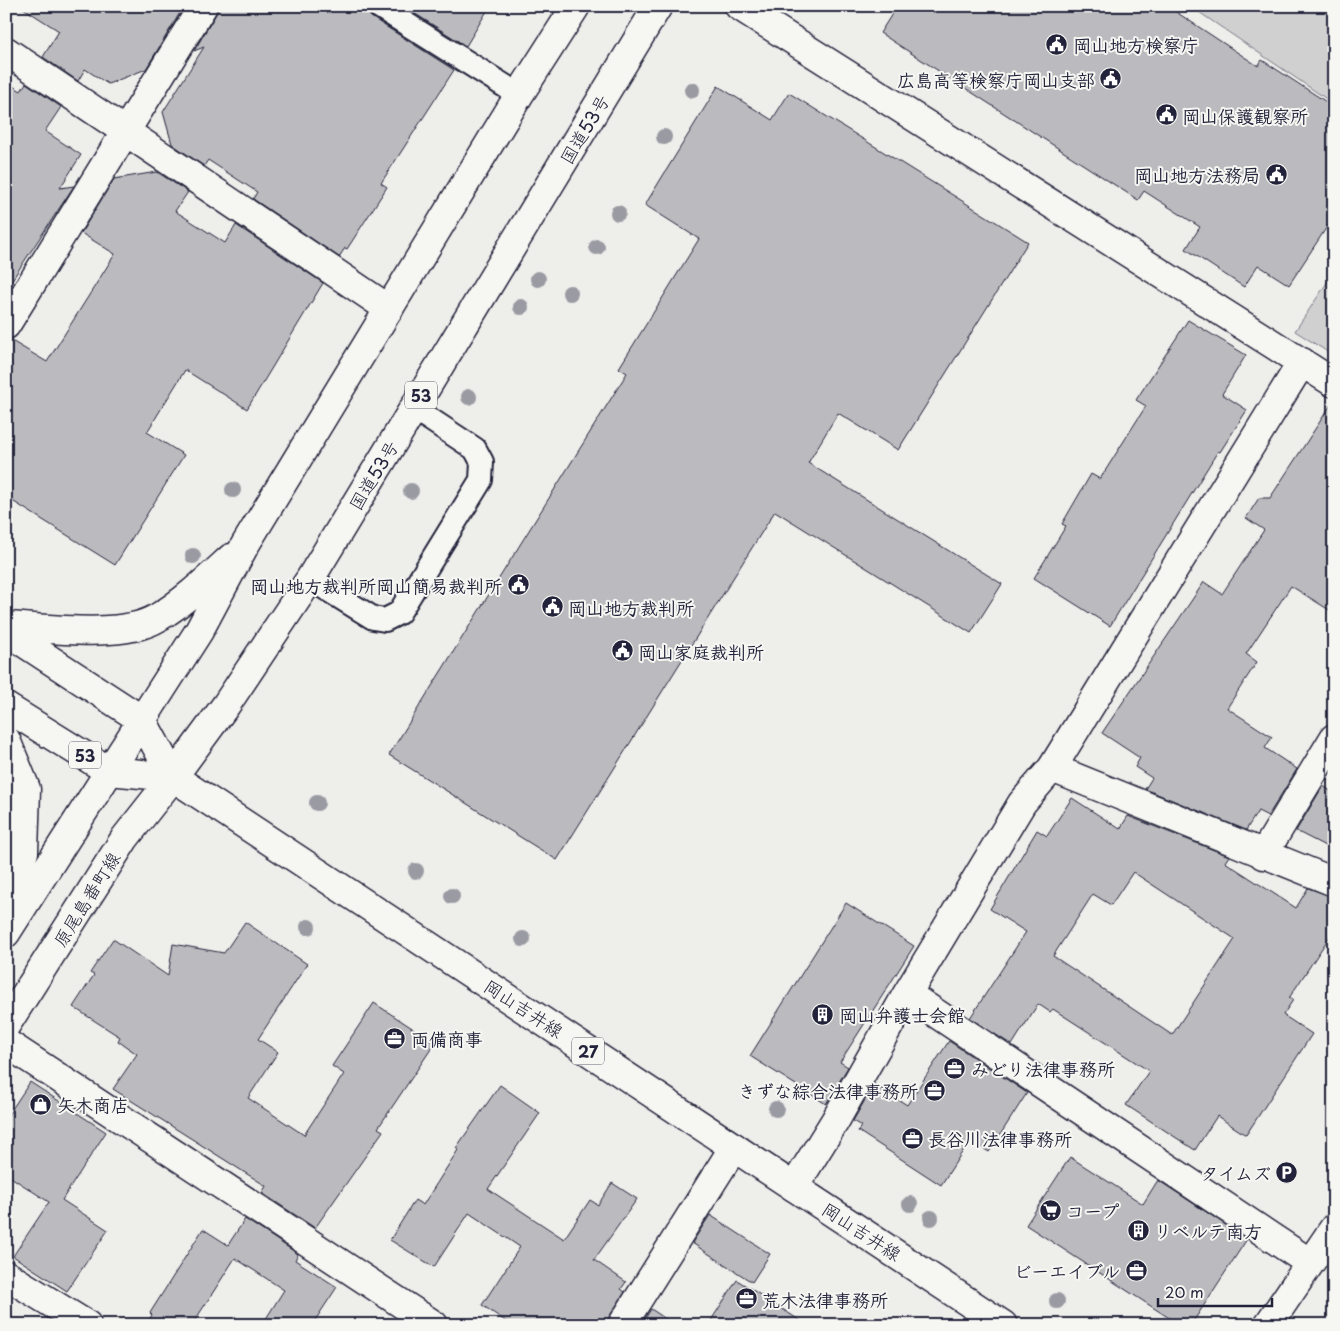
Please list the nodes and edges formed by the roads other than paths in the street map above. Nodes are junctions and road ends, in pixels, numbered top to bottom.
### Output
1 (203, 6) edge
2 (378, 6) edge
3 (576, 6) edge
4 (658, 6) edge
5 (739, 6) edge
6 (6, 52) edge
7 (519, 95) junction
8 (124, 133) junction
9 (390, 309) junction
10 (6, 325) edge
11 (1302, 362) junction
12 (1334, 383) edge
13 (413, 408) junction
14 (246, 546) junction
15 (310, 580) junction
16 (6, 626) edge
17 (6, 631) edge
18 (6, 707) edge
19 (142, 720) junction
20 (1334, 738) edge
21 (6, 740) edge
22 (1052, 768) junction
23 (109, 771) junction
24 (173, 777) junction
25 (1264, 855) junction
26 (1334, 882) edge
27 (6, 916) edge
28 (6, 933) edge
29 (907, 994) junction
30 (6, 1025) edge
31 (6, 1043) edge
32 (734, 1147) junction
33 (794, 1187) junction
34 (1332, 1236) edge
35 (1310, 1262) junction
36 (6, 1275) edge
37 (87, 1325) edge
38 (434, 1325) edge
39 (622, 1325) edge
40 (1003, 1325) edge
41 (1268, 1325) edge

1 - 8 main road
2 - 7 lane
3 - 7 main road
4 - 13 main road, 国道53号 / 53
5 - 11 main road
6 - 8 main road
7 - 9 main road
8 - 9 main road
8 - 10 main road
9 - 14 main road
11 - 12 main road
11 - 22 main road
13 - 15 main road, 国道53号 / 53
13 - 15 lane
14 - 16 main road
14 - 19 main road
15 - 24 main road, 国道53号 / 53
17 - 19 main road
18 - 23 main road, 53
19 - 23 main road
19 - 24 main road, 岡山吉井線 / 27
20 - 25 main road
21 - 27 main road
22 - 25 main road
22 - 29 main road
23 - 24 main road, 53
23 - 28 main road
24 - 30 main road, 原尾島番町線
24 - 32 main road, 岡山吉井線 / 27
25 - 26 main road
29 - 33 main road
29 - 35 main road
31 - 38 main road
32 - 33 main road, 岡山吉井線 / 27
32 - 39 main road
33 - 40 main road, 岡山吉井線 / 27
34 - 35 main road
35 - 41 main road
36 - 37 main road

